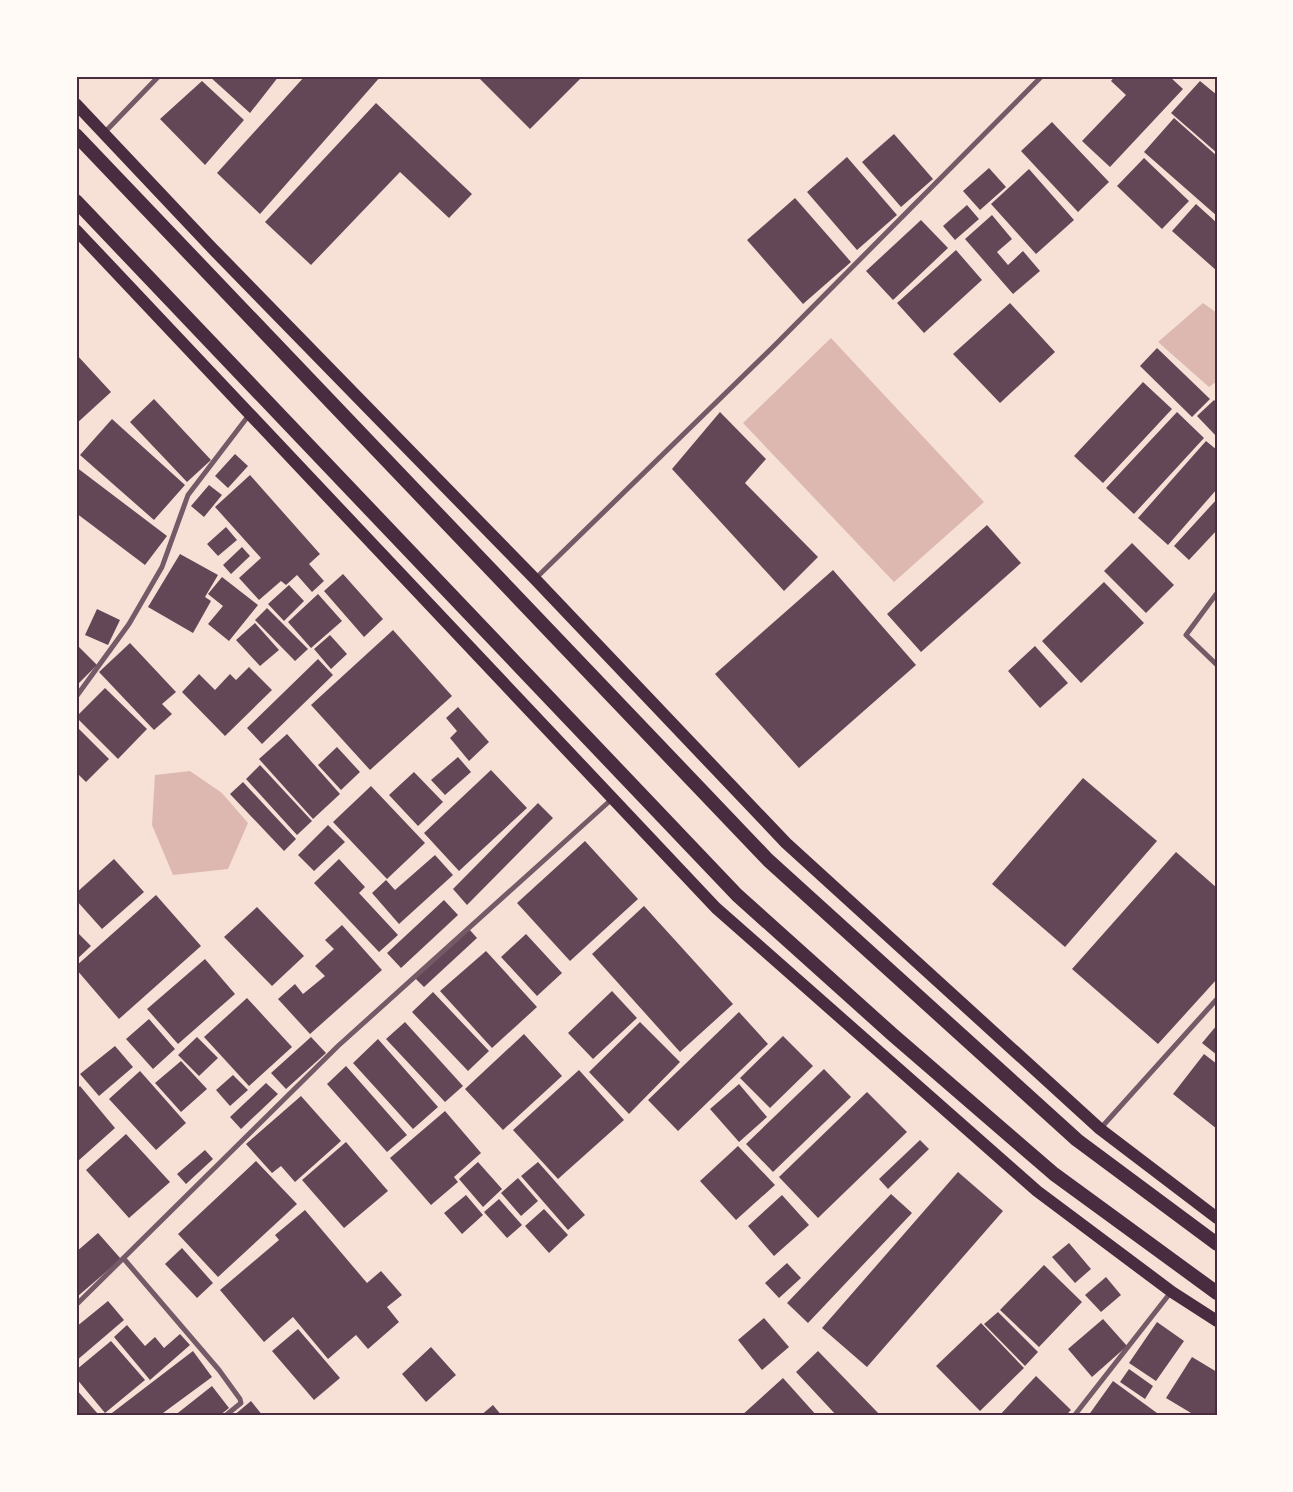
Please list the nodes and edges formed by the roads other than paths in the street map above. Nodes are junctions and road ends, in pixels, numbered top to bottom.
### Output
1 (159, 76) edge
2 (1042, 76) edge
3 (76, 104) edge
4 (104, 134) junction
5 (76, 135) edge
6 (76, 201) edge
7 (76, 230) edge
8 (250, 412) junction
9 (535, 579) junction
10 (1217, 593) edge
11 (1217, 664) edge
12 (76, 697) edge
13 (612, 799) junction
14 (1217, 999) edge
15 (1100, 1129) junction
16 (1217, 1218) edge
17 (1217, 1244) edge
18 (124, 1259) junction
19 (1172, 1292) junction
20 (1217, 1293) edge
21 (76, 1305) edge
22 (1217, 1321) edge
23 (225, 1416) edge
24 (1074, 1416) edge

1 - 4 street
2 - 9 street
3 - 4 main road
4 - 9 main road
5 - 17 highway
6 - 20 highway
7 - 8 main road
8 - 12 street
8 - 13 main road
9 - 15 main road
10 - 11 street
13 - 18 street
13 - 19 main road
14 - 15 street
15 - 16 main road
18 - 21 street
18 - 23 street
19 - 22 main road
19 - 24 street

